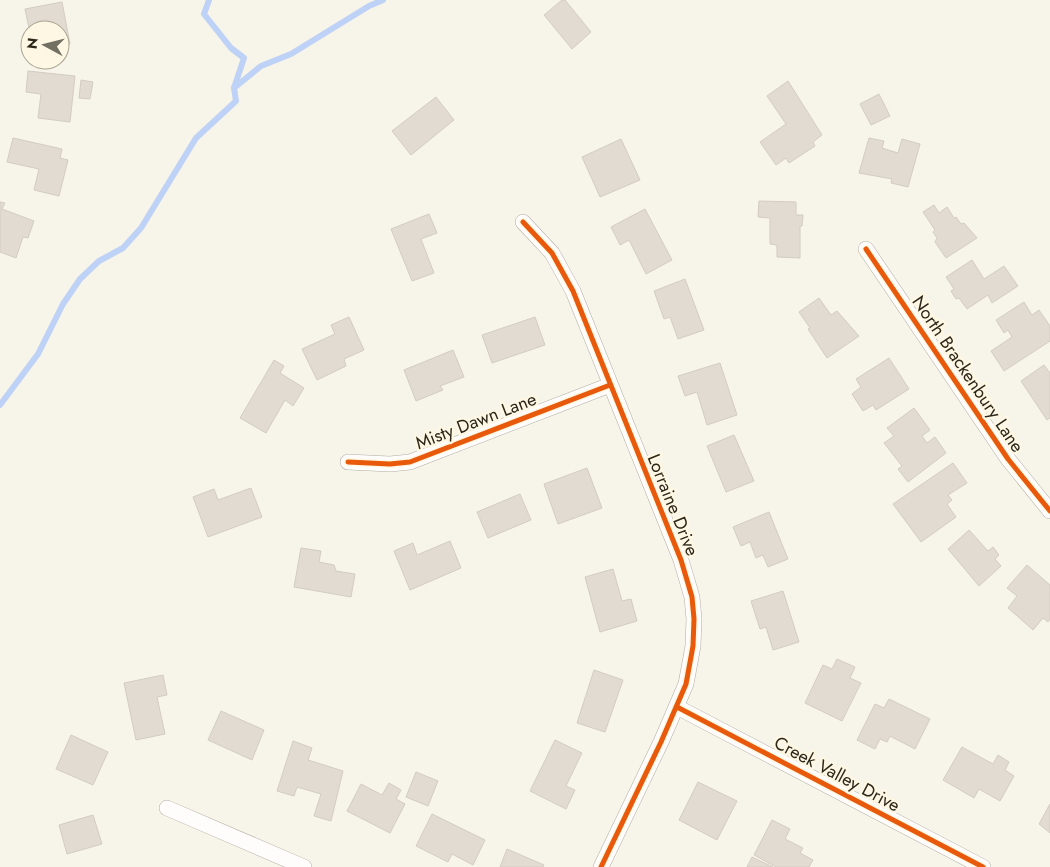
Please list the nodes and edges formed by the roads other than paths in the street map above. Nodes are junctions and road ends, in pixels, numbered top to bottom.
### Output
1 (523, 222) dead end
2 (866, 250) dead end
3 (610, 385) junction
4 (348, 462) dead end
5 (1050, 511) edge
6 (677, 707) junction
7 (167, 808) dead end
8 (304, 867) edge
9 (600, 867) edge
10 (983, 867) edge

1 - 3 street, Lorraine Drive
2 - 5 street, North Brackenbury Lane
3 - 4 street, Misty Dawn Lane
3 - 6 street, Lorraine Drive
6 - 9 street, Lorraine Drive
6 - 10 street, Creek Valley Drive
7 - 8 street

